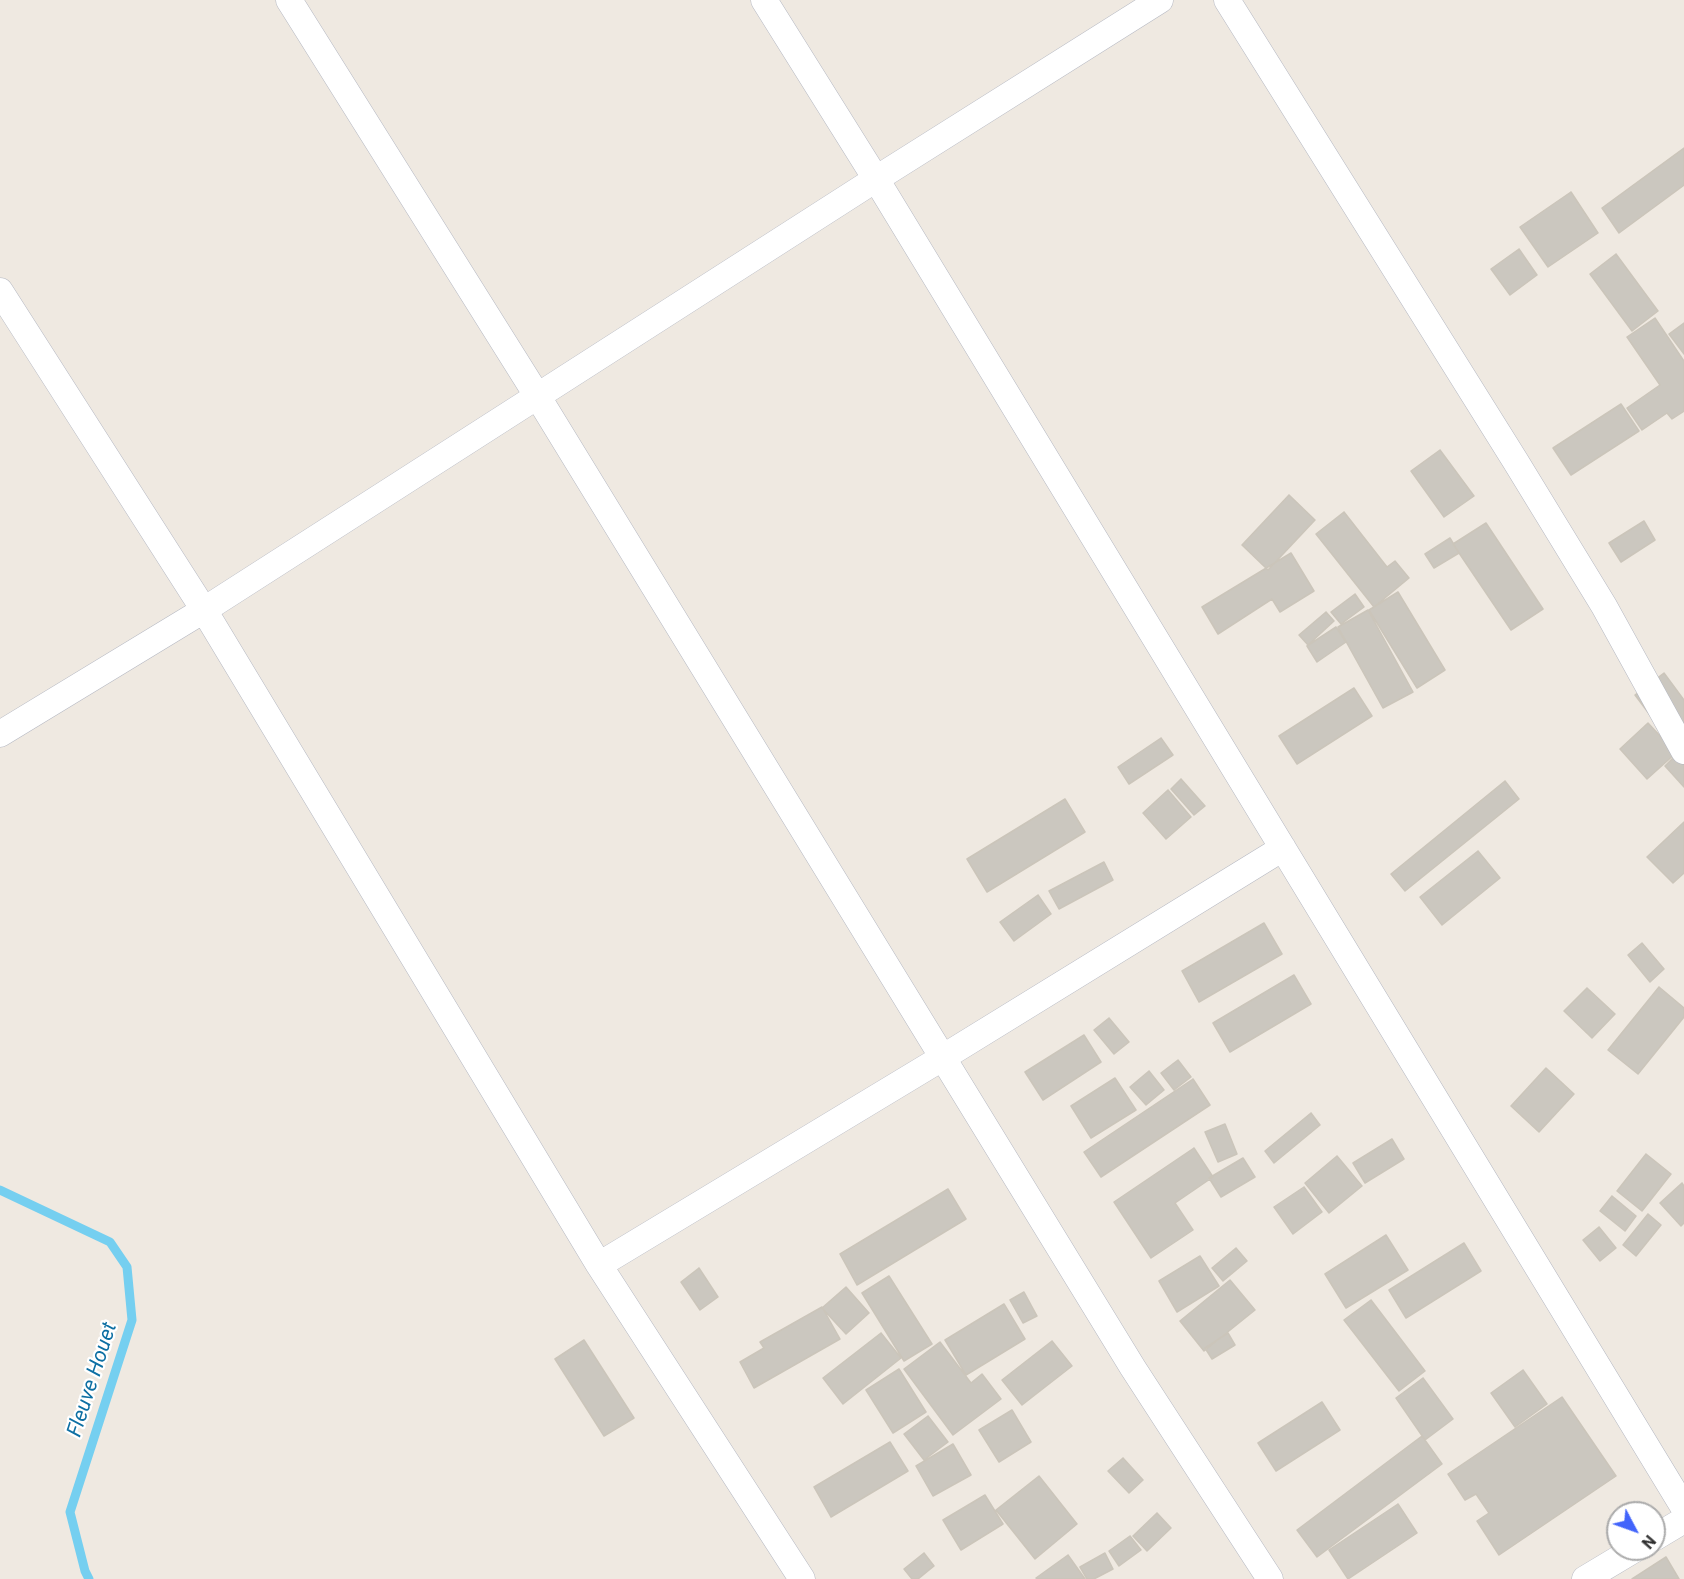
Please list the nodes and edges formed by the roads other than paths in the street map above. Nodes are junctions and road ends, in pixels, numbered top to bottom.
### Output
1 (289, 0) edge
2 (764, 0) edge
3 (1160, 0) edge
4 (1227, 0) edge
5 (876, 179) junction
6 (0, 291) edge
7 (538, 397) junction
8 (204, 610) junction
9 (0, 734) edge
10 (1684, 751) edge
11 (1283, 848) junction
12 (942, 1058) junction
13 (599, 1265) junction
14 (1684, 1508) edge
15 (1684, 1520) edge
16 (1666, 1531) edge
17 (1615, 1561) edge
18 (802, 1579) edge
19 (1270, 1579) edge
20 (1585, 1579) edge

1 - 7 street
2 - 5 street
3 - 5 street
4 - 10 street
5 - 7 street
5 - 11 street
6 - 8 street
7 - 8 street
7 - 12 street
8 - 9 street
8 - 13 street
11 - 12 street
11 - 14 street
12 - 13 street
12 - 19 street
13 - 18 street
15 - 16 street
17 - 20 street

